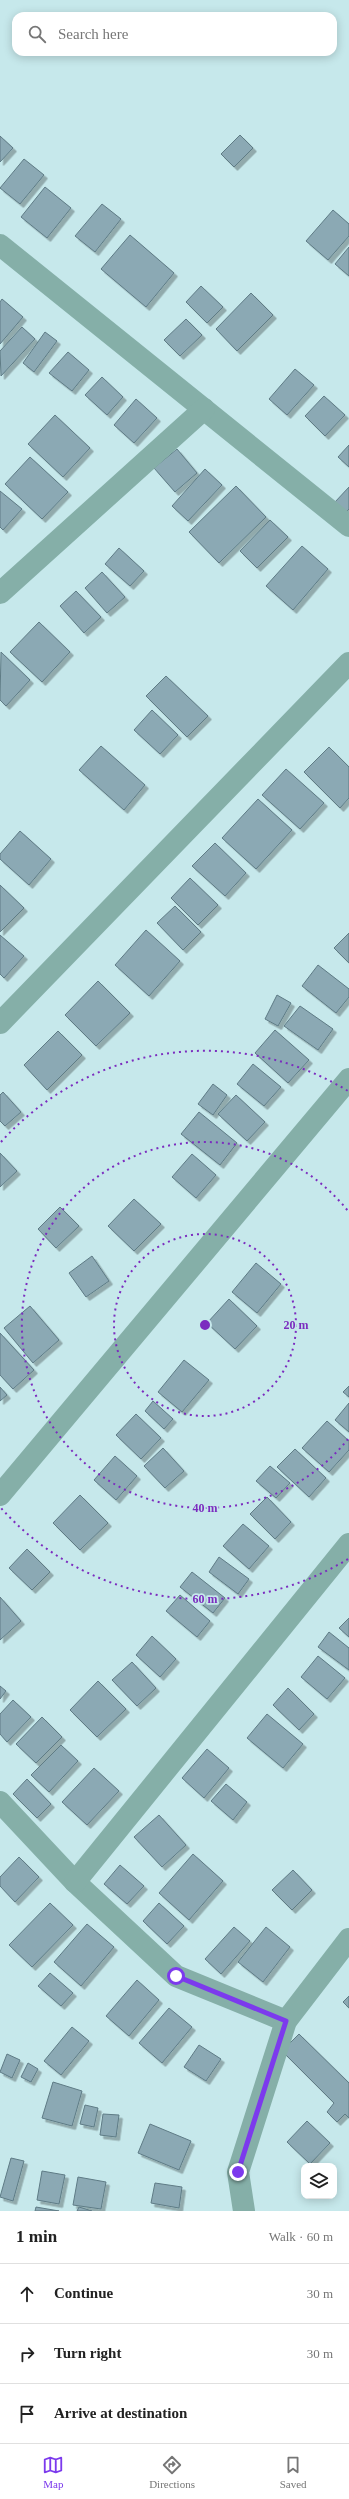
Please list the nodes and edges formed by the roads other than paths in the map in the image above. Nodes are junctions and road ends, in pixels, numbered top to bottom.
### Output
1 (0, 245) edge
2 (204, 410) junction
3 (349, 526) edge
4 (0, 593) edge
5 (349, 663) edge
6 (0, 1023) edge
7 (349, 1079) edge
8 (0, 1496) edge
9 (349, 1544) edge
10 (0, 1802) edge
11 (75, 1882) junction
12 (349, 1939) edge
13 (286, 2021) junction
14 (244, 2211) edge

1 - 2 street
2 - 3 street
2 - 4 street
5 - 6 street
7 - 8 street
9 - 11 street
10 - 11 street
11 - 13 street
12 - 13 street
13 - 14 street

